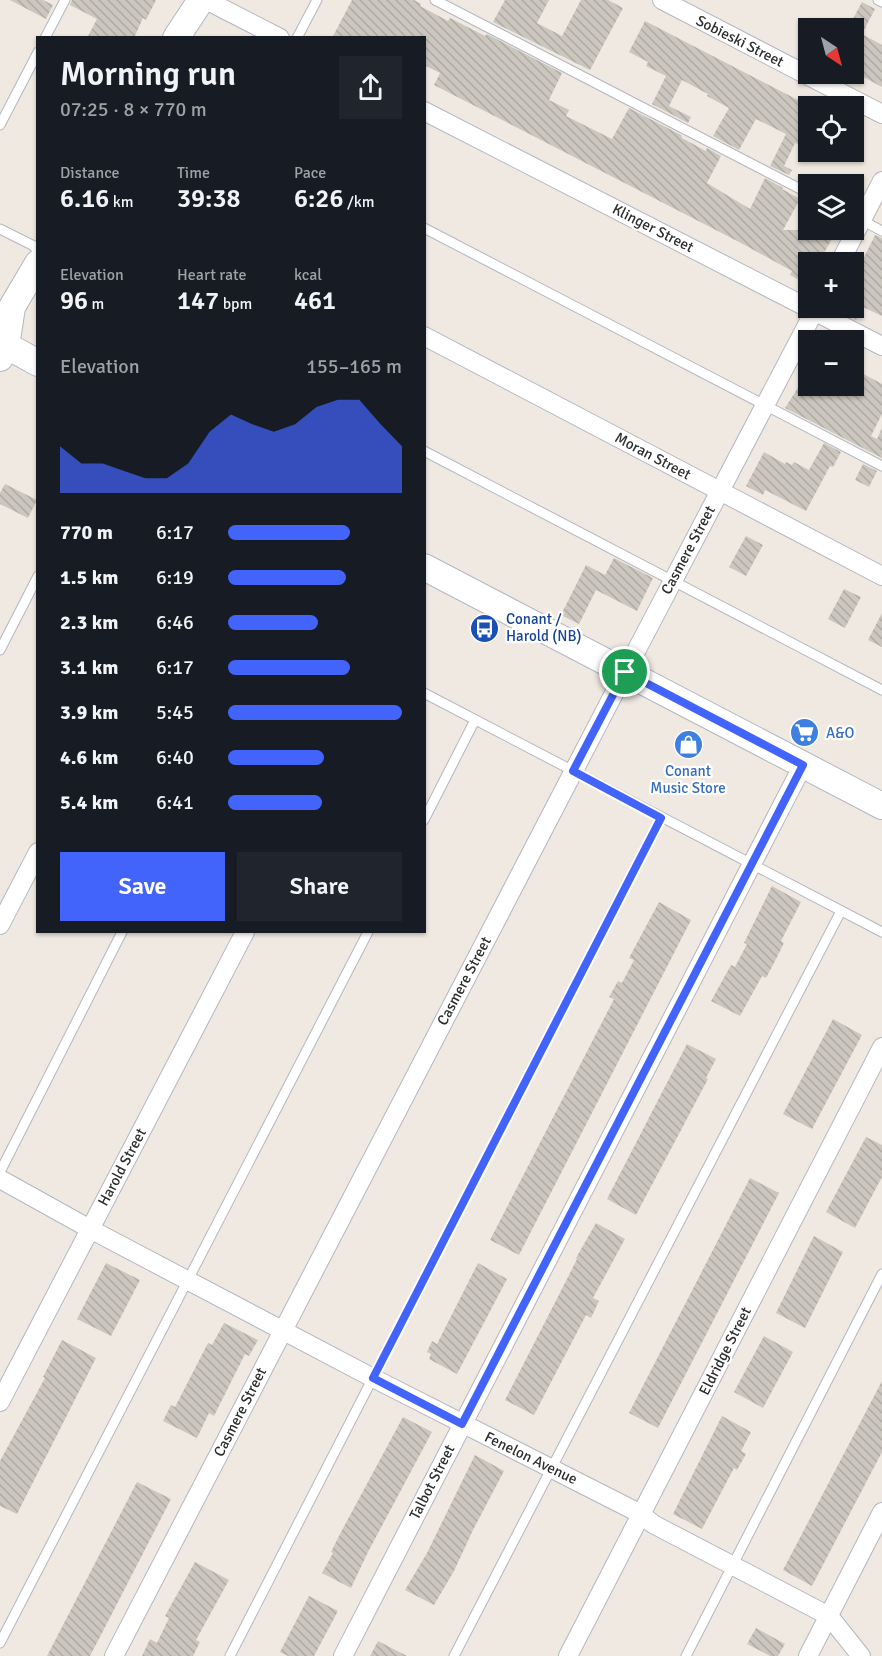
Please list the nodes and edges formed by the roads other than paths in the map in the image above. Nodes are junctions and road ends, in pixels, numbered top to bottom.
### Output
1 (65, 0) edge
2 (188, 0) edge
3 (201, 0) edge
4 (206, 0) edge
5 (317, 0) edge
6 (435, 0) edge
7 (662, 0) edge
8 (46, 36) edge
9 (167, 36) edge
10 (177, 36) edge
11 (276, 36) edge
12 (298, 36) edge
13 (36, 56) edge
14 (426, 112) edge
15 (882, 114) edge
16 (0, 125) edge
17 (882, 182) edge
18 (798, 188) edge
19 (864, 208) edge
20 (864, 222) edge
21 (0, 229) edge
22 (426, 229) edge
23 (882, 231) edge
24 (36, 250) edge
25 (36, 266) edge
26 (798, 300) edge
27 (810, 318) edge
28 (831, 318) edge
29 (426, 337) edge
30 (882, 346) edge
31 (2, 349) edge
32 (36, 362) edge
33 (765, 405) junction
34 (426, 453) edge
35 (882, 466) edge
36 (720, 491) junction
37 (427, 574) edge
38 (882, 576) edge
39 (36, 580) edge
40 (672, 581) junction
41 (0, 650) edge
42 (625, 672) junction
43 (882, 690) edge
44 (426, 694) edge
45 (475, 720) junction
46 (803, 765) junction
47 (573, 771) junction
48 (882, 806) edge
49 (426, 816) edge
50 (661, 818) junction
51 (36, 856) edge
52 (752, 864) junction
53 (840, 911) junction
54 (0, 925) edge
55 (882, 932) edge
56 (121, 933) edge
57 (244, 933) edge
58 (367, 933) edge
59 (882, 1047) edge
60 (0, 1172) edge
61 (0, 1179) edge
62 (90, 1229) junction
63 (882, 1274) edge
64 (187, 1280) junction
65 (282, 1330) junction
66 (373, 1378) junction
67 (0, 1402) edge
68 (462, 1424) junction
69 (551, 1467) junction
70 (882, 1512) edge
71 (641, 1514) junction
72 (732, 1566) junction
73 (829, 1616) junction
74 (0, 1642) edge
75 (114, 1656) edge
76 (230, 1656) edge
77 (343, 1656) edge
78 (454, 1656) edge
79 (568, 1656) edge
80 (686, 1656) edge
81 (808, 1656) edge
82 (861, 1656) edge

1 - 8 lane
2 - 9 main road
3 - 10 main road
4 - 11 street
5 - 12 lane
6 - 18 lane
7 - 15 street, Sobieski Street
13 - 16 lane
14 - 26 street, Klinger Street
17 - 19 street
20 - 23 lane
21 - 24 lane
22 - 33 lane
25 - 31 main road
27 - 33 street, Casmere Street
28 - 30 street, Klinger Street
29 - 36 street, Moran Street
31 - 32 main road
33 - 35 lane
33 - 36 street, Casmere Street
34 - 40 lane
36 - 38 street, Moran Street
36 - 40 street, Casmere Street
37 - 42 main road
39 - 41 lane
40 - 42 street, Casmere Street
40 - 43 lane
42 - 46 main road
42 - 47 street, Casmere Street
44 - 45 lane
45 - 47 lane
45 - 49 lane
46 - 48 main road
46 - 52 street, Talbot Street
47 - 50 lane
47 - 65 street, Casmere Street
50 - 52 lane
50 - 66 lane
51 - 54 street
52 - 53 lane
52 - 68 street, Talbot Street
53 - 55 lane
53 - 69 lane
56 - 60 lane
57 - 62 street, Harold Street
58 - 64 lane
59 - 71 street, Eldridge Street
61 - 62 street, Fenelon Avenue
62 - 64 street, Fenelon Avenue
62 - 67 street, Harold Street
63 - 72 lane
64 - 65 street, Fenelon Avenue
64 - 74 lane
65 - 66 street, Fenelon Avenue
65 - 75 street, Casmere Street
66 - 68 street, Fenelon Avenue
66 - 76 lane
68 - 69 street, Fenelon Avenue
68 - 77 street, Talbot Street
69 - 71 street, Fenelon Avenue
69 - 78 lane
70 - 73 street
71 - 72 street, Fenelon Avenue
71 - 79 street, Eldridge Street
72 - 73 street, Fenelon Avenue
72 - 80 lane
73 - 81 street
73 - 82 street, Fenelon Avenue

